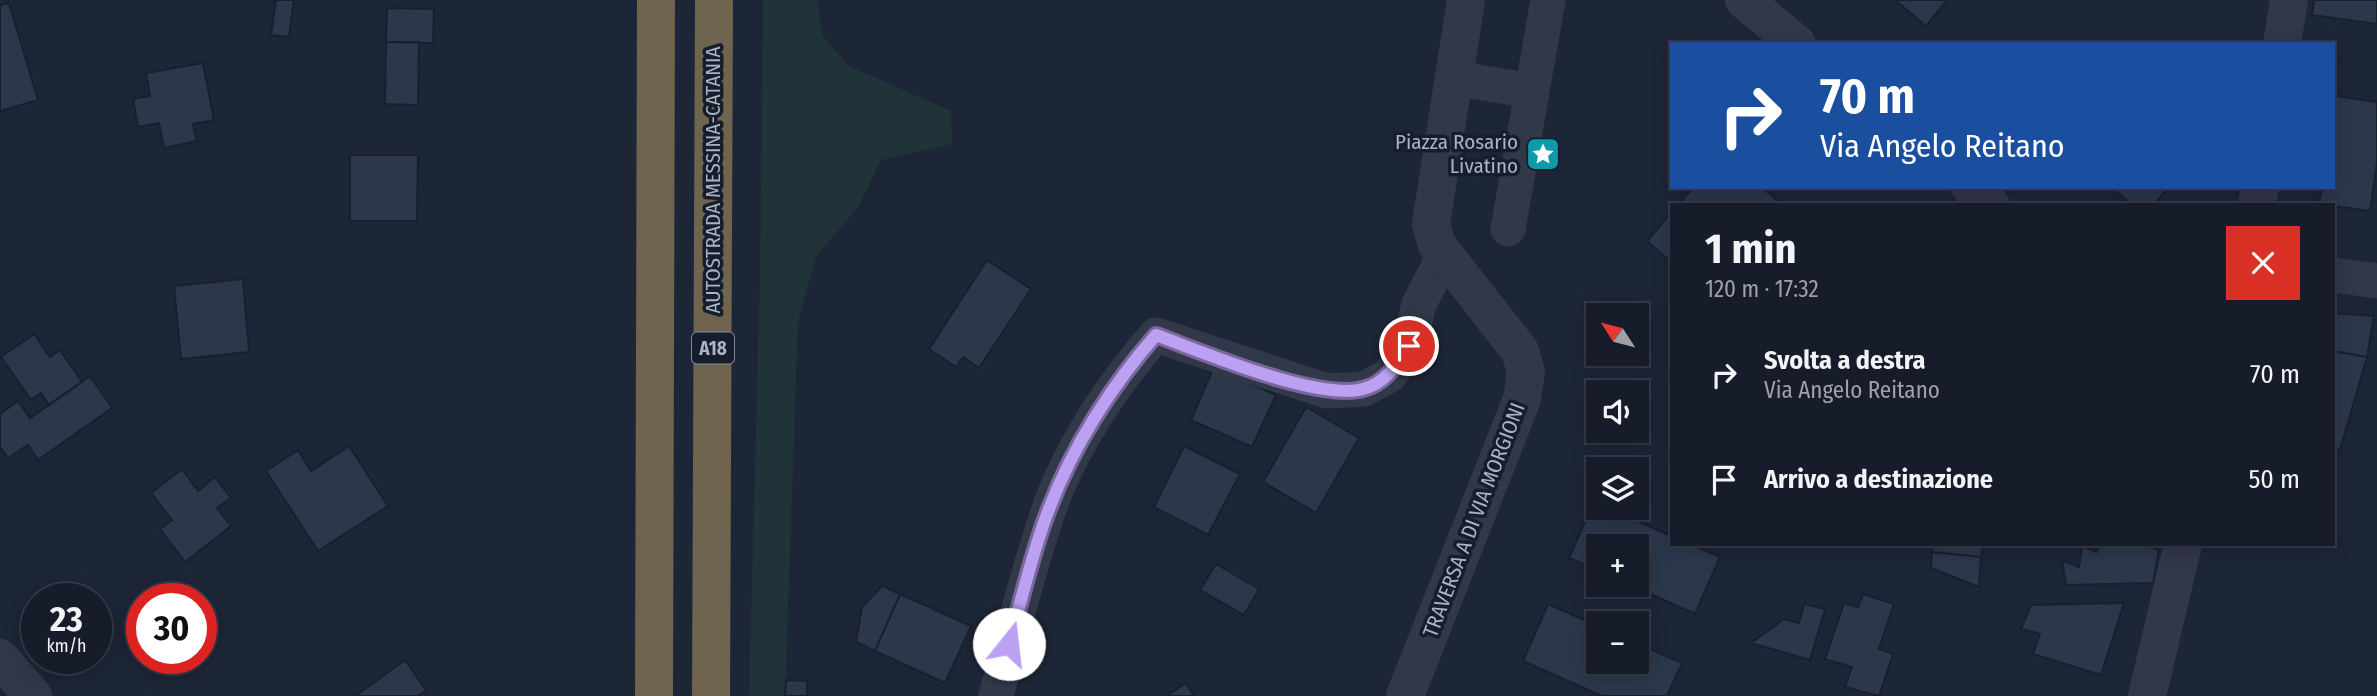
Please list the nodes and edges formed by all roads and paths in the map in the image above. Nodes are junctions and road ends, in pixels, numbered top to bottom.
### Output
1 (656, 0) edge
2 (714, 0) edge
3 (1466, 0) edge
4 (1548, 0) edge
5 (1744, 0) edge
6 (2289, 0) edge
7 (1795, 42) edge
8 (2282, 42) edge
9 (1454, 78) junction
10 (1532, 91) junction
11 (1972, 189) edge
12 (1989, 203) edge
13 (1508, 229) dead end
14 (1440, 250) junction
15 (2335, 275) edge
16 (2377, 281) edge
17 (2182, 546) edge
18 (0, 658) edge
19 (2154, 658) junction
20 (33, 696) edge
21 (654, 696) edge
22 (711, 696) edge
23 (996, 696) edge
24 (1405, 696) edge
25 (2137, 696) edge
26 (2147, 696) edge

1 - 21 highway
2 - 22 highway, AUTOSTRADA MESSINA-CATANIA / A18
3 - 9 street
4 - 10 street
5 - 7 street
6 - 8 street
9 - 10 street
9 - 14 street
10 - 13 street
11 - 12 street
14 - 23 street
14 - 24 street, TRAVERSA A DI VIA MORGIONI
15 - 16 street
17 - 19 street
18 - 20 street
19 - 25 street
19 - 26 street

